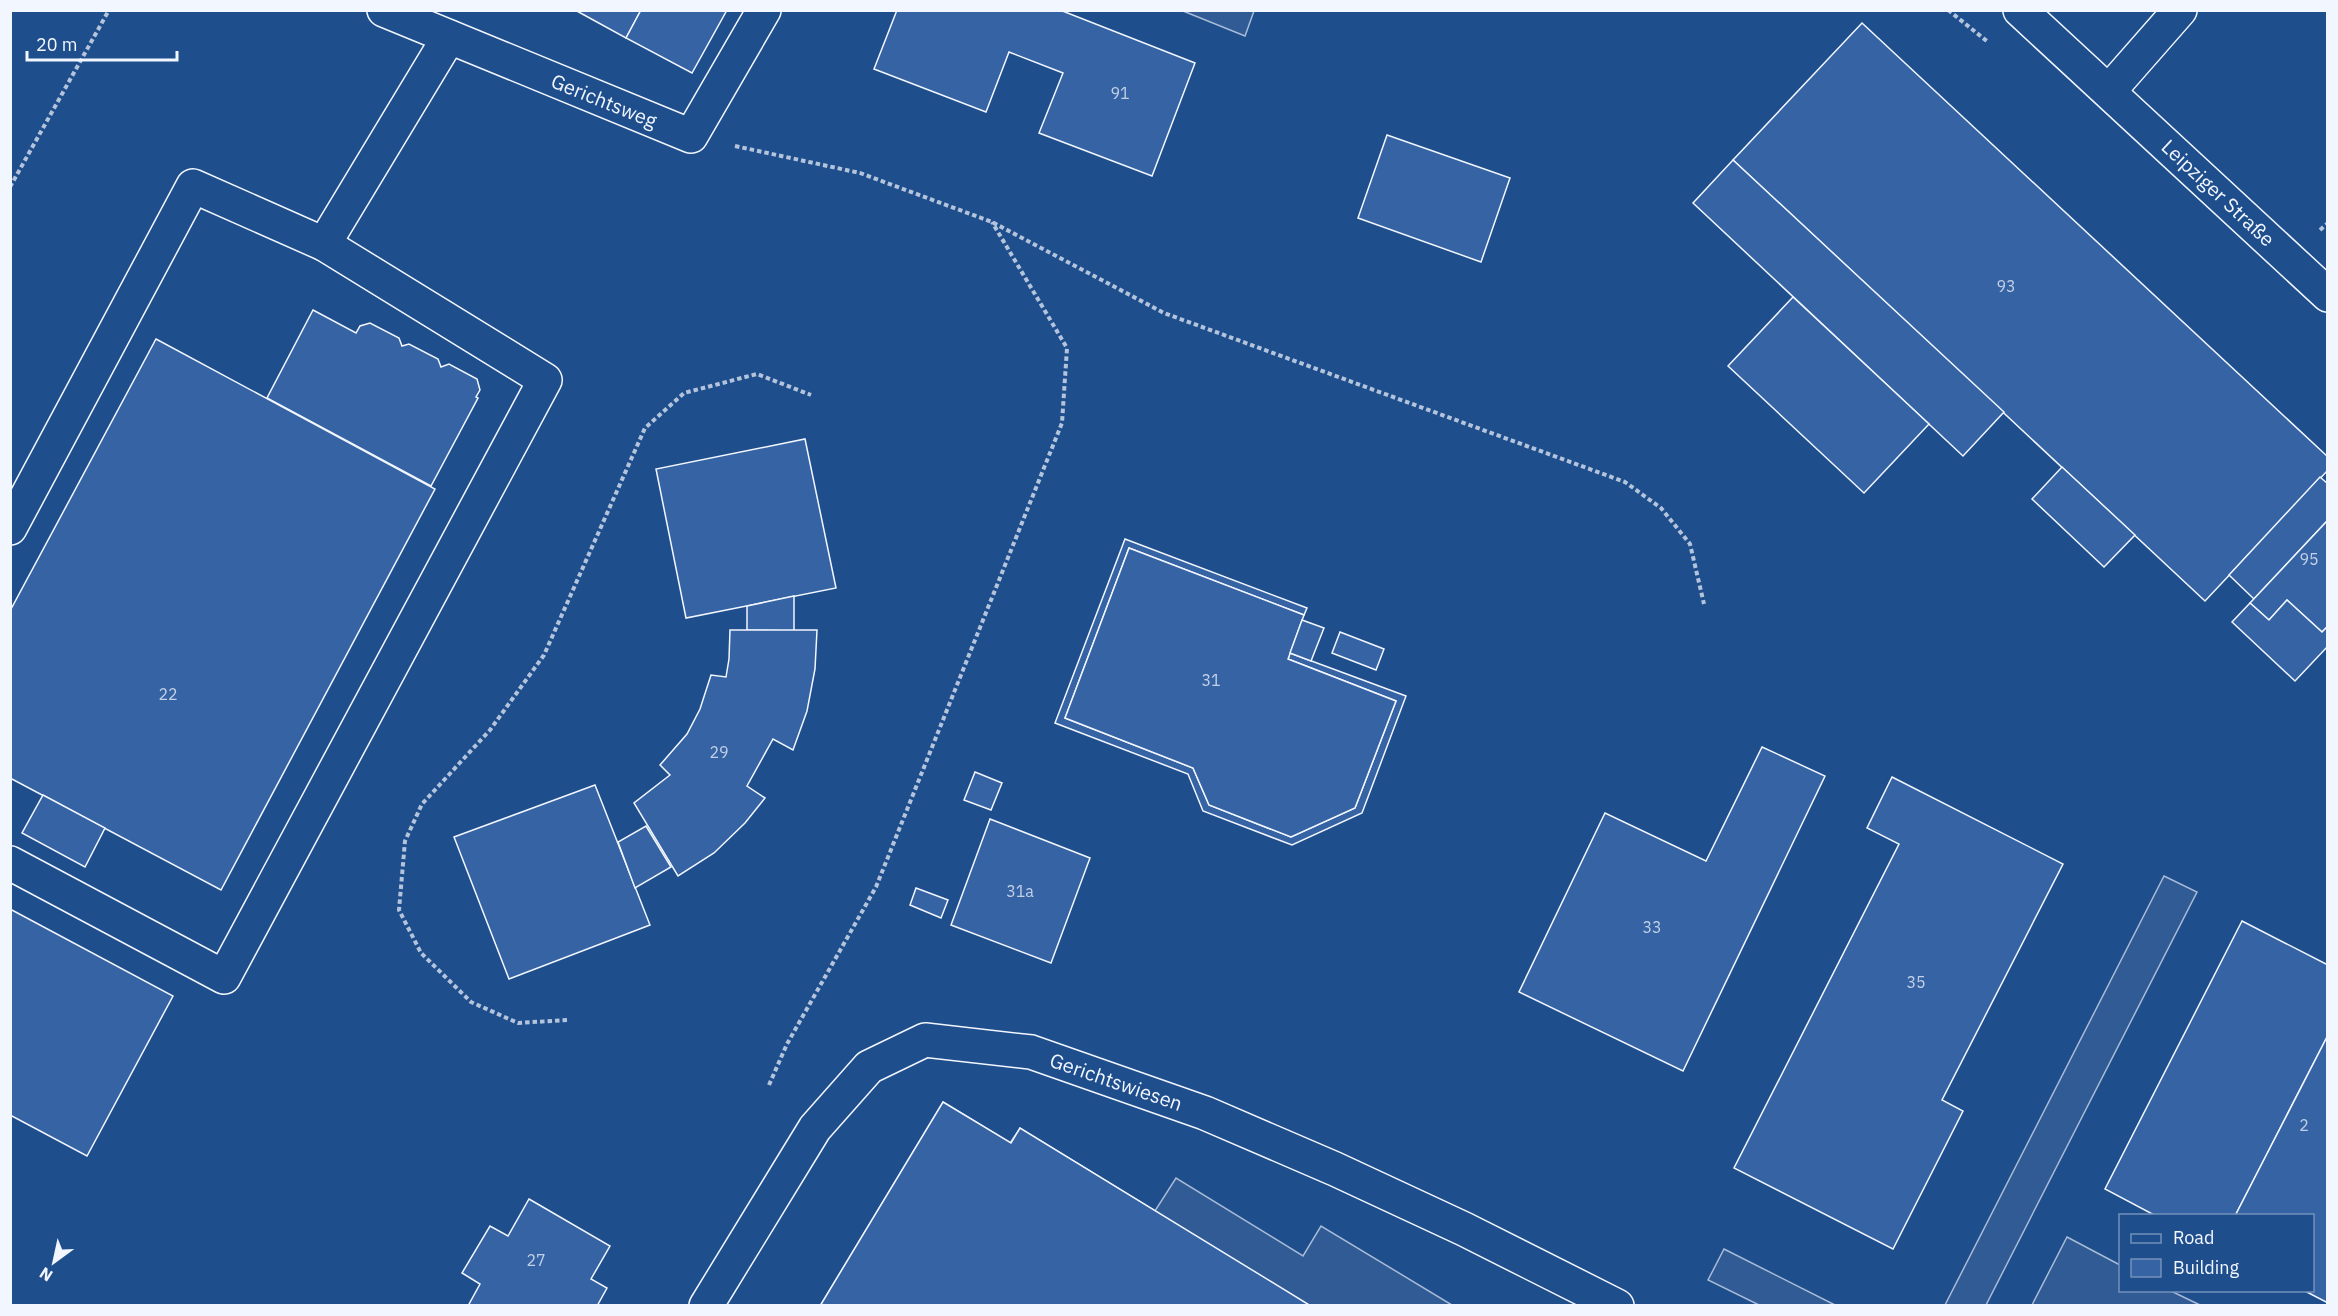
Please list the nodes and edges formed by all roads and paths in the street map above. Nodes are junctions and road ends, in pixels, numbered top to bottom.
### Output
1 (108, 10) edge
2 (384, 10) edge
3 (764, 10) edge
4 (2020, 10) edge
5 (2180, 10) edge
6 (449, 37) junction
7 (2109, 91) junction
8 (691, 136) junction
9 (10, 187) edge
10 (992, 222) junction
11 (324, 244) junction
12 (2328, 296) edge
13 (811, 395) dead end
14 (10, 528) edge
15 (1704, 604) dead end
16 (10, 863) edge
17 (567, 1020) dead end
18 (769, 1085) dead end
19 (706, 1305) edge
20 (1617, 1305) edge

1 - 9 path
2 - 6 street, Gerichtsweg
3 - 8 street
4 - 7 street, Leipziger Straße
5 - 7 street
6 - 8 street, Gerichtsweg
6 - 11 street
7 - 12 street, Leipziger Straße
8 - 10 path
10 - 15 path
10 - 18 path
11 - 14 street
11 - 16 street
13 - 17 path
19 - 20 street, Gerichtswiesen

